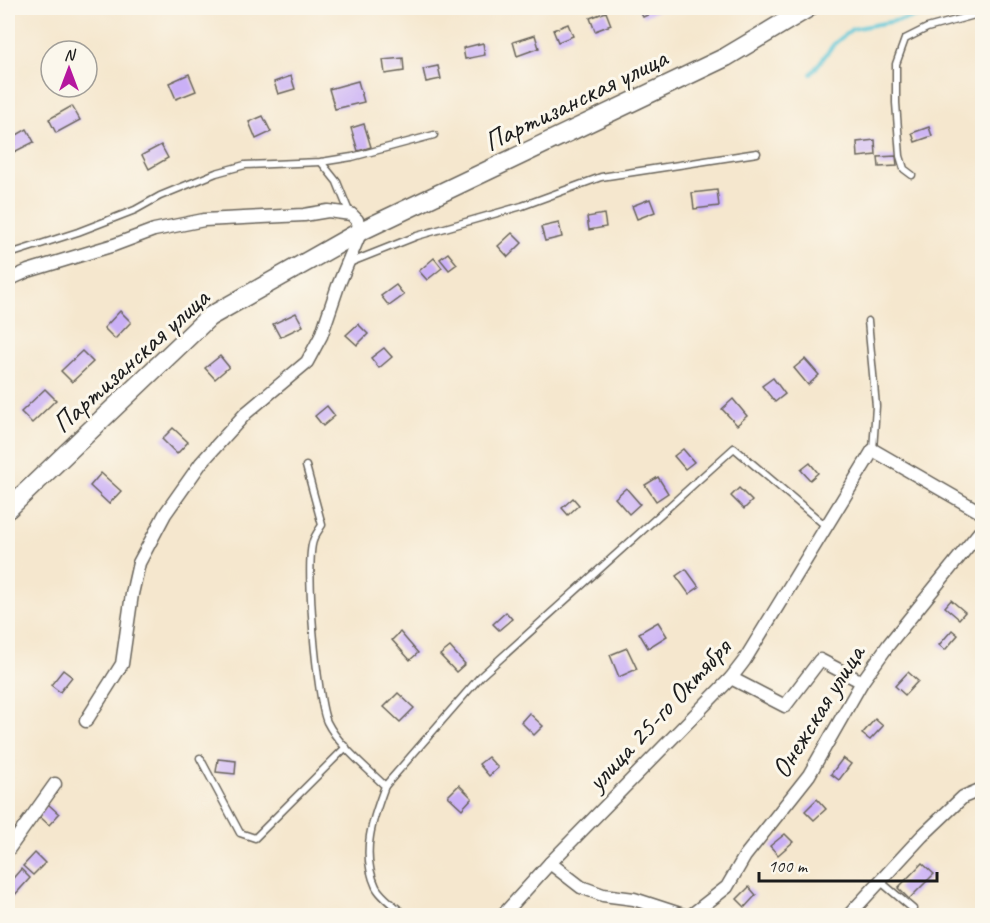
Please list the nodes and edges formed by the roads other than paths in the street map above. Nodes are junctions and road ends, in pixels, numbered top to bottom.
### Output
1 (808, 8) edge
2 (982, 13) edge
3 (434, 135) dead end
4 (757, 153) dead end
5 (321, 162) junction
6 (912, 175) dead end
7 (351, 214) junction
8 (361, 231) junction
9 (8, 252) edge
10 (346, 265) junction
11 (8, 280) edge
12 (868, 321) dead end
13 (873, 450) junction
14 (306, 466) dead end
15 (9, 504) edge
16 (982, 513) edge
17 (828, 527) junction
18 (982, 529) edge
19 (732, 678) junction
20 (862, 682) junction
21 (86, 721) dead end
22 (346, 747) junction
23 (200, 758) dead end
24 (55, 784) dead end
25 (386, 786) junction
26 (982, 789) edge
27 (8, 850) edge
28 (550, 863) junction
29 (880, 882) junction
30 (913, 909) dead end
31 (407, 915) edge
32 (502, 915) edge
33 (688, 915) edge
34 (848, 915) edge

1 - 8 main road, Партизанская улица
2 - 6 lane
3 - 5 lane
4 - 10 lane
5 - 7 lane
5 - 9 lane
7 - 8 street
7 - 11 street
8 - 10 street
8 - 15 main road, Партизанская улица
10 - 21 street
12 - 13 lane
13 - 16 street
13 - 17 street, улица 25-го Октября
14 - 22 lane
17 - 19 street, улица 25-го Октября
17 - 25 lane
18 - 20 street, Онежская улица
19 - 20 street
19 - 28 street, улица 25-го Октября
20 - 33 street, Онежская улица
22 - 23 lane
22 - 25 lane
24 - 27 street
25 - 31 lane
26 - 29 street
28 - 32 street, улица 25-го Октября
28 - 33 street
29 - 30 lane
29 - 34 street

